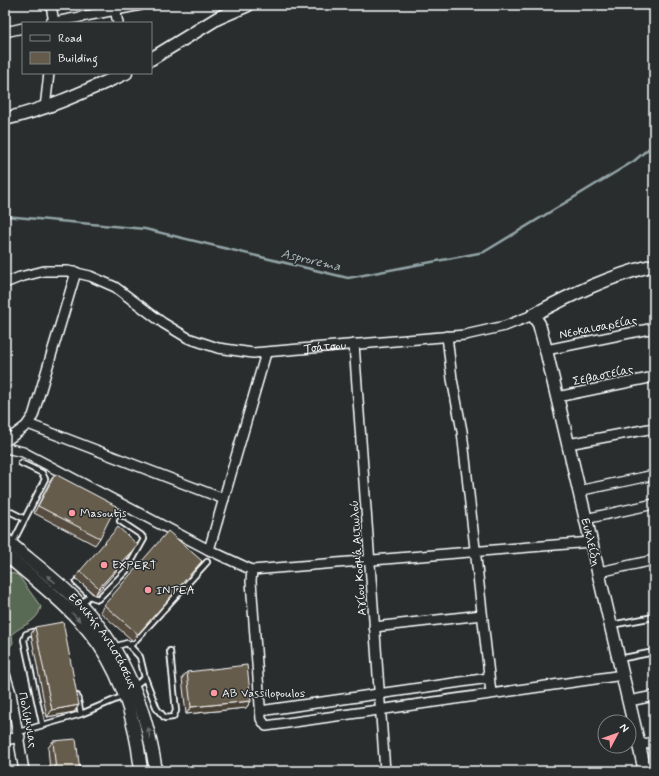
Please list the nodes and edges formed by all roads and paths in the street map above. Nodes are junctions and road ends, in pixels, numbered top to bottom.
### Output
1 (51, 5) edge
2 (141, 5) edge
3 (248, 5) edge
4 (115, 8) edge
5 (53, 22) edge
6 (57, 22) edge
7 (118, 22) edge
8 (22, 28) edge
9 (5, 32) edge
10 (152, 59) edge
11 (49, 74) edge
12 (124, 74) edge
13 (45, 108) junction
14 (5, 119) edge
15 (654, 267) edge
16 (76, 272) junction
17 (5, 283) edge
18 (533, 315) junction
19 (654, 328) edge
20 (447, 336) junction
21 (354, 344) junction
22 (546, 350) junction
23 (266, 353) junction
24 (654, 377) edge
25 (557, 397) junction
26 (28, 424) junction
27 (654, 428) edge
28 (568, 444) junction
29 (7, 446) edge
30 (21, 463) dead end
31 (654, 475) edge
32 (578, 491) junction
33 (224, 499) junction
34 (654, 504) edge
35 (5, 509) edge
36 (25, 519) junction
37 (585, 519) junction
38 (120, 521) dead end
39 (591, 542) junction
40 (7, 546) edge
41 (209, 550) junction
42 (476, 552) junction
43 (654, 560) edge
44 (370, 561) junction
45 (206, 562) dead end
46 (252, 570) junction
47 (599, 572) junction
48 (76, 582) dead end
49 (90, 595) junction
50 (81, 605) junction
51 (482, 615) junction
52 (654, 617) edge
53 (611, 625) junction
54 (374, 627) junction
55 (42, 630) edge
56 (130, 646) junction
57 (113, 648) junction
58 (170, 651) dead end
59 (654, 652) edge
60 (619, 659) junction
61 (5, 674) edge
62 (623, 675) junction
63 (145, 678) junction
64 (489, 678) junction
65 (134, 686) junction
66 (76, 691) edge
67 (491, 693) junction
68 (379, 694) junction
69 (124, 696) junction
70 (654, 696) edge
71 (629, 701) junction
72 (380, 709) junction
73 (260, 710) junction
74 (81, 714) junction
75 (42, 724) junction
76 (19, 734) junction
77 (5, 740) edge
78 (654, 742) edge
79 (639, 745) junction
80 (24, 771) edge
81 (141, 771) edge
82 (156, 771) edge
83 (385, 771) edge
84 (645, 771) edge

1 - 5 street
2 - 4 street
3 - 10 street
4 - 6 street
4 - 7 street
8 - 9 street
11 - 13 street
12 - 13 street
13 - 14 street
15 - 18 street, Τσάτσου
16 - 17 street, Τσάτσου
16 - 23 street, Τσάτσου
16 - 26 street
18 - 20 street, Τσάτσου
18 - 22 street, Ευκλείδη
19 - 22 street, Νεοκαισαρείας
20 - 21 street, Τσάτσου
20 - 42 street
21 - 23 street, Τσάτσου
21 - 44 street, Αγίου Κοσμά Αιτωλού
22 - 25 street, Ευκλείδη
23 - 33 street
24 - 25 street, Σεβαστείας
25 - 28 street, Ευκλείδη
26 - 29 street
26 - 33 street
27 - 28 street
28 - 32 street, Ευκλείδη
29 - 41 street
30 - 36 lane
31 - 32 street
32 - 37 street, Ευκλείδη
33 - 41 street
34 - 37 street
35 - 36 lane
36 - 40 lane
37 - 39 street, Ευκλείδη
38 - 49 lane
39 - 42 street
39 - 47 street, Ευκλείδη
50 -> 40 street, Εθνικής Αντιστάσεως
40 -> 69 street, Εθνικής Αντιστάσεως
41 - 46 street
42 - 44 street
42 - 51 street
43 - 47 street
44 - 46 street
44 - 54 street, Αγίου Κοσμά Αιτωλού
45 - 56 lane
46 - 73 street
47 - 53 street, Ευκλείδη
48 - 49 lane
49 - 50 lane
50 - 57 street, Εθνικής Αντιστάσεως
51 - 54 street
51 - 64 street
52 - 53 lane
53 - 60 street, Ευκλείδη
54 - 68 street, Αγίου Κοσμά Αιτωλού
55 - 75 lane
56 - 57 lane
56 - 63 lane
57 - 65 street, Εθνικής Αντιστάσεως
58 - 63 lane
59 - 60 lane
60 - 62 street, Ευκλείδη
61 - 76 street, Πολύμνιας
62 - 67 street
62 - 71 street, Ευκλείδη
63 - 65 lane
64 - 67 street
64 - 68 street
82 -> 65 street, Εθνικής Αντιστάσεως
66 - 74 lane
67 - 72 street
68 - 72 street, Αγίου Κοσμά Αιτωλού
68 - 73 street
69 - 74 lane
69 - 81 street, Εθνικής Αντιστάσεως
70 - 71 street
71 - 79 street, Ευκλείδη
72 - 73 street
72 - 83 street, Αγίου Κοσμά Αιτωλού
74 - 75 lane
75 - 76 lane
76 - 77 street
76 - 80 street, Πολύμνιας
78 - 79 street
79 - 84 street, Ευκλείδη

